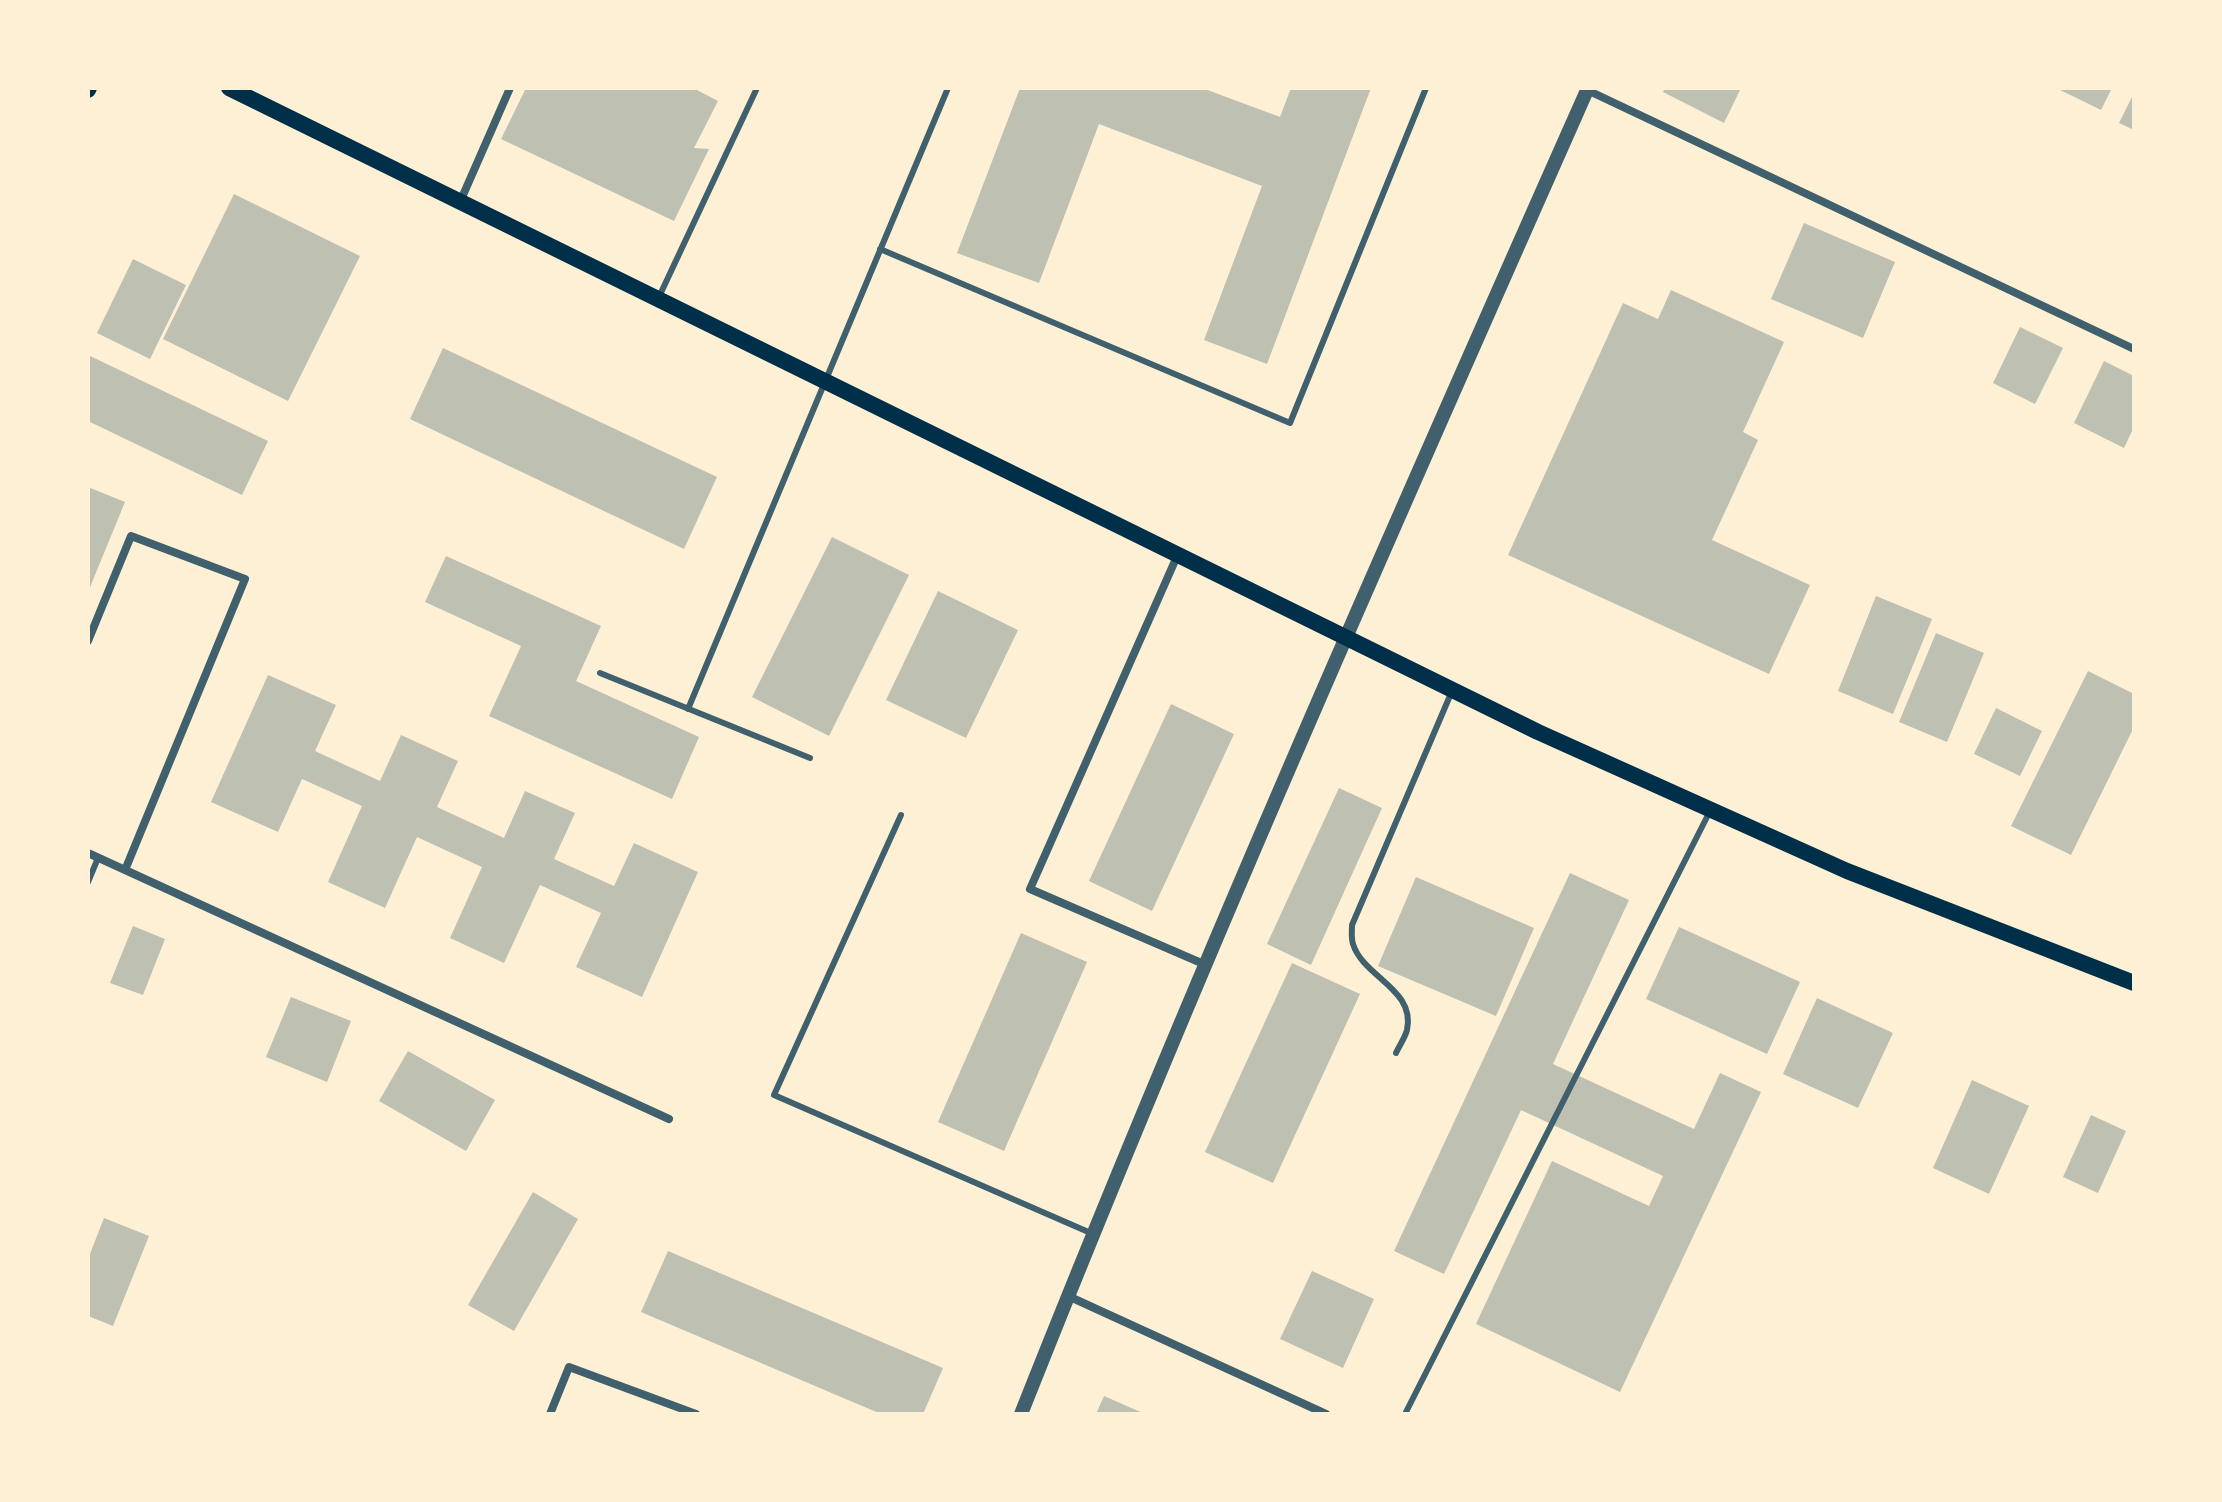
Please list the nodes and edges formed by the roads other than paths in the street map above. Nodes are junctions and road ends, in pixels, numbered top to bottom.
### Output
1 (229, 88) edge
2 (510, 88) edge
3 (757, 88) edge
4 (948, 88) edge
5 (1426, 88) edge
6 (1587, 89) edge
7 (460, 202) junction
8 (880, 249) junction
9 (658, 299) junction
10 (2134, 349) edge
11 (825, 381) junction
12 (1178, 554) junction
13 (1344, 637) junction
14 (88, 641) edge
15 (600, 673) dead end
16 (1452, 690) junction
17 (688, 709) junction
18 (810, 758) dead end
19 (1711, 809) junction
20 (901, 815) dead end
21 (88, 853) edge
22 (98, 858) junction
23 (125, 870) junction
24 (88, 882) edge
25 (1207, 966) junction
26 (2134, 983) edge
27 (1396, 1053) dead end
28 (669, 1119) dead end
29 (1093, 1234) junction
30 (1068, 1296) junction
31 (550, 1414) edge
32 (696, 1414) edge
33 (1021, 1414) edge
34 (1326, 1414) edge
35 (1405, 1414) edge

1 - 7 main road
2 - 7 street
3 - 9 lane
4 - 8 lane
5 - 8 lane
6 - 10 street
6 - 13 street
7 - 9 main road
8 - 11 lane
9 - 11 main road
11 - 12 main road
11 - 17 lane
12 - 13 main road
12 - 25 street
13 - 16 main road
13 - 25 street
14 - 23 street
15 - 17 lane
16 - 19 main road
16 - 27 lane
17 - 18 lane
19 - 26 main road
19 - 35 lane
20 - 29 lane
21 - 22 street
22 - 23 street
22 - 24 lane
23 - 28 street
25 - 29 street
29 - 30 street
30 - 33 street
30 - 34 street
31 - 32 street

